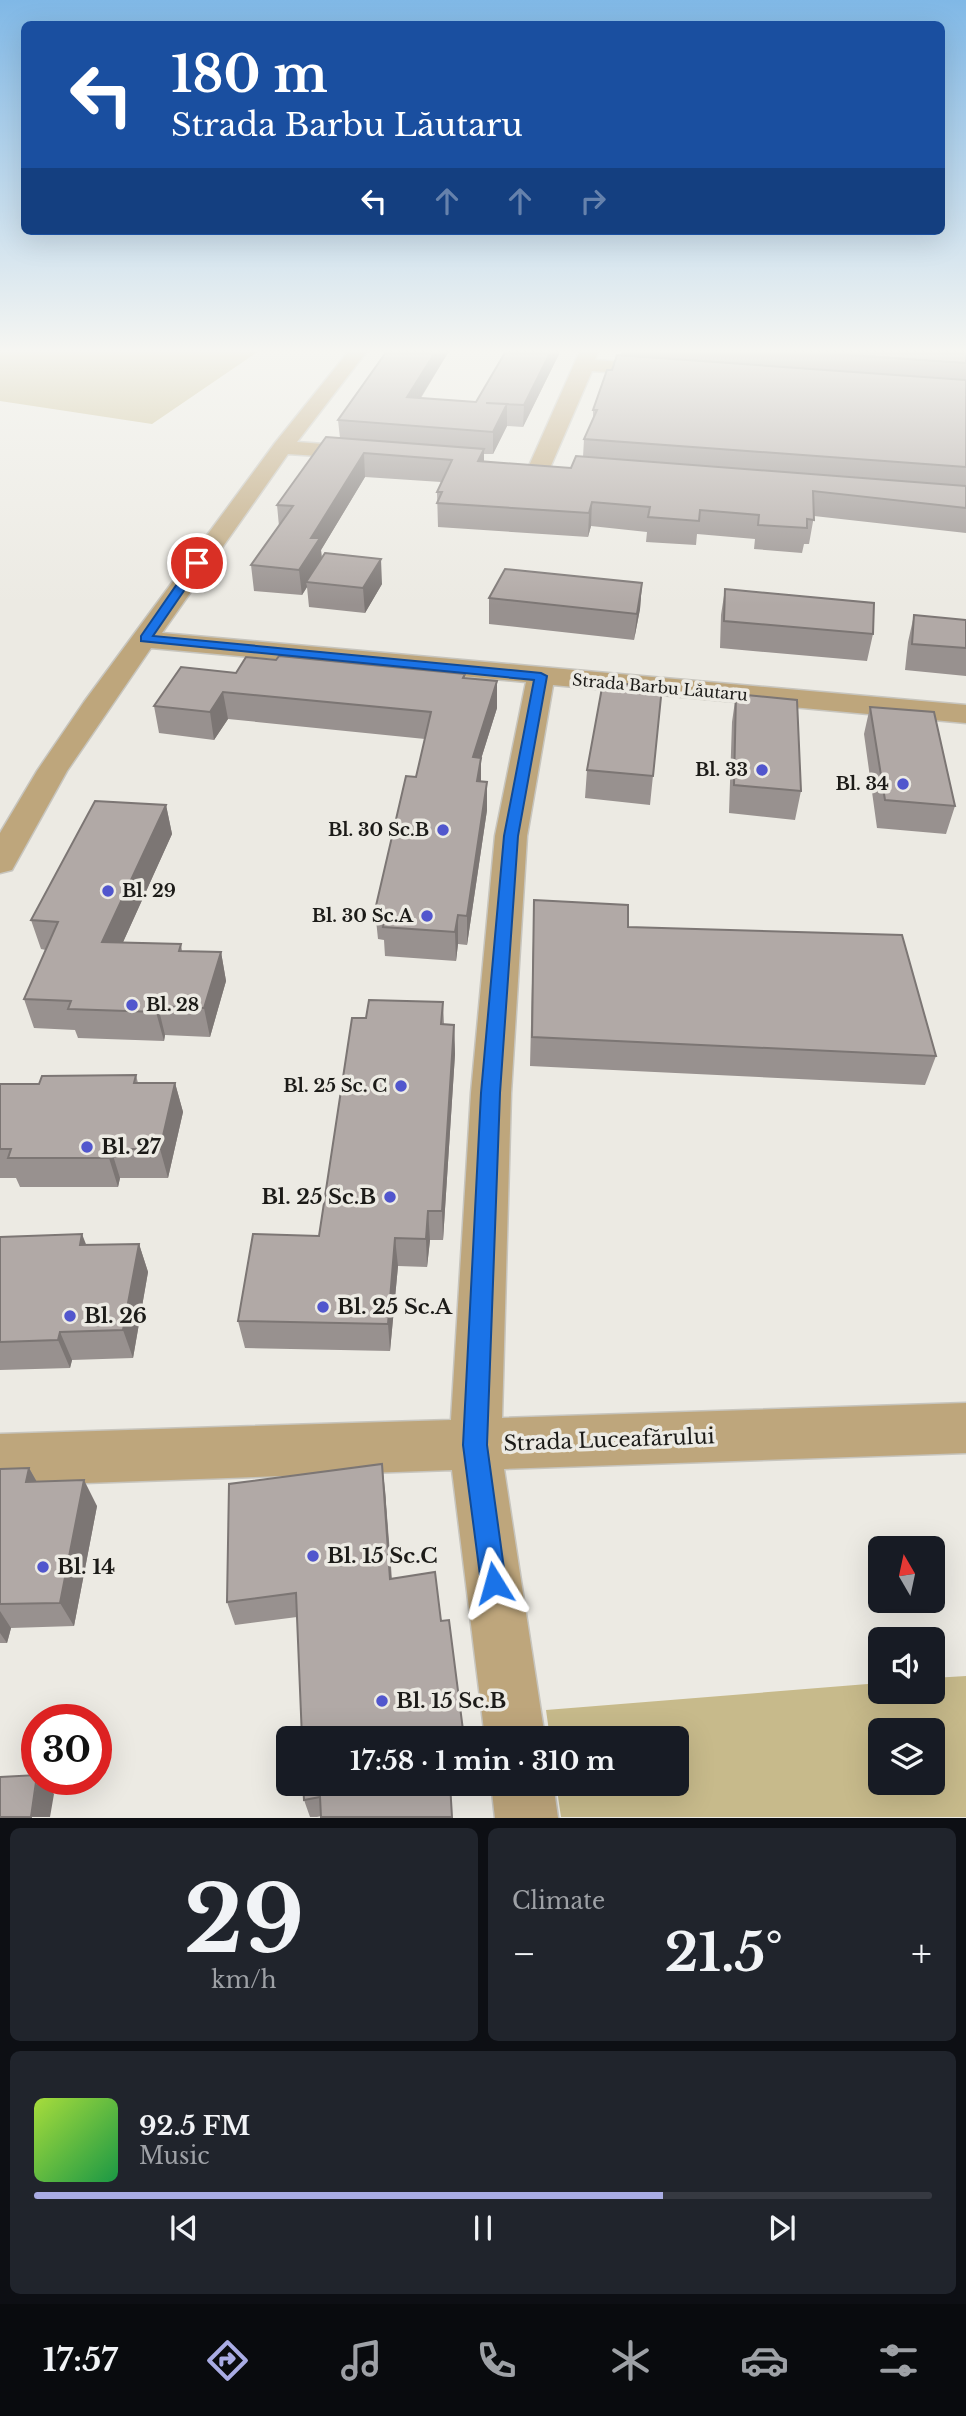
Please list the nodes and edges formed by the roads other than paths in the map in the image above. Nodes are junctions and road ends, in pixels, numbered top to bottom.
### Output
1 (291, 436) edge
2 (545, 436) edge
3 (282, 447) junction
4 (386, 455) edge
5 (566, 470) edge
6 (145, 639) junction
7 (541, 676) junction
8 (966, 714) edge
9 (0, 862) edge
10 (966, 1428) edge
11 (475, 1445) junction
12 (0, 1460) edge
13 (514, 1726) edge
14 (524, 1796) edge
15 (527, 1818) edge

1 - 3 street
2 - 5 street
3 - 4 street
3 - 6 street
6 - 7 street, Strada Barbu Lăutaru
6 - 9 street
7 - 8 street, Strada Barbu Lăutaru
7 - 11 street
10 - 11 street, Strada Luceafărului
11 - 12 street, Strada Luceafărului
11 - 13 street
14 - 15 street

